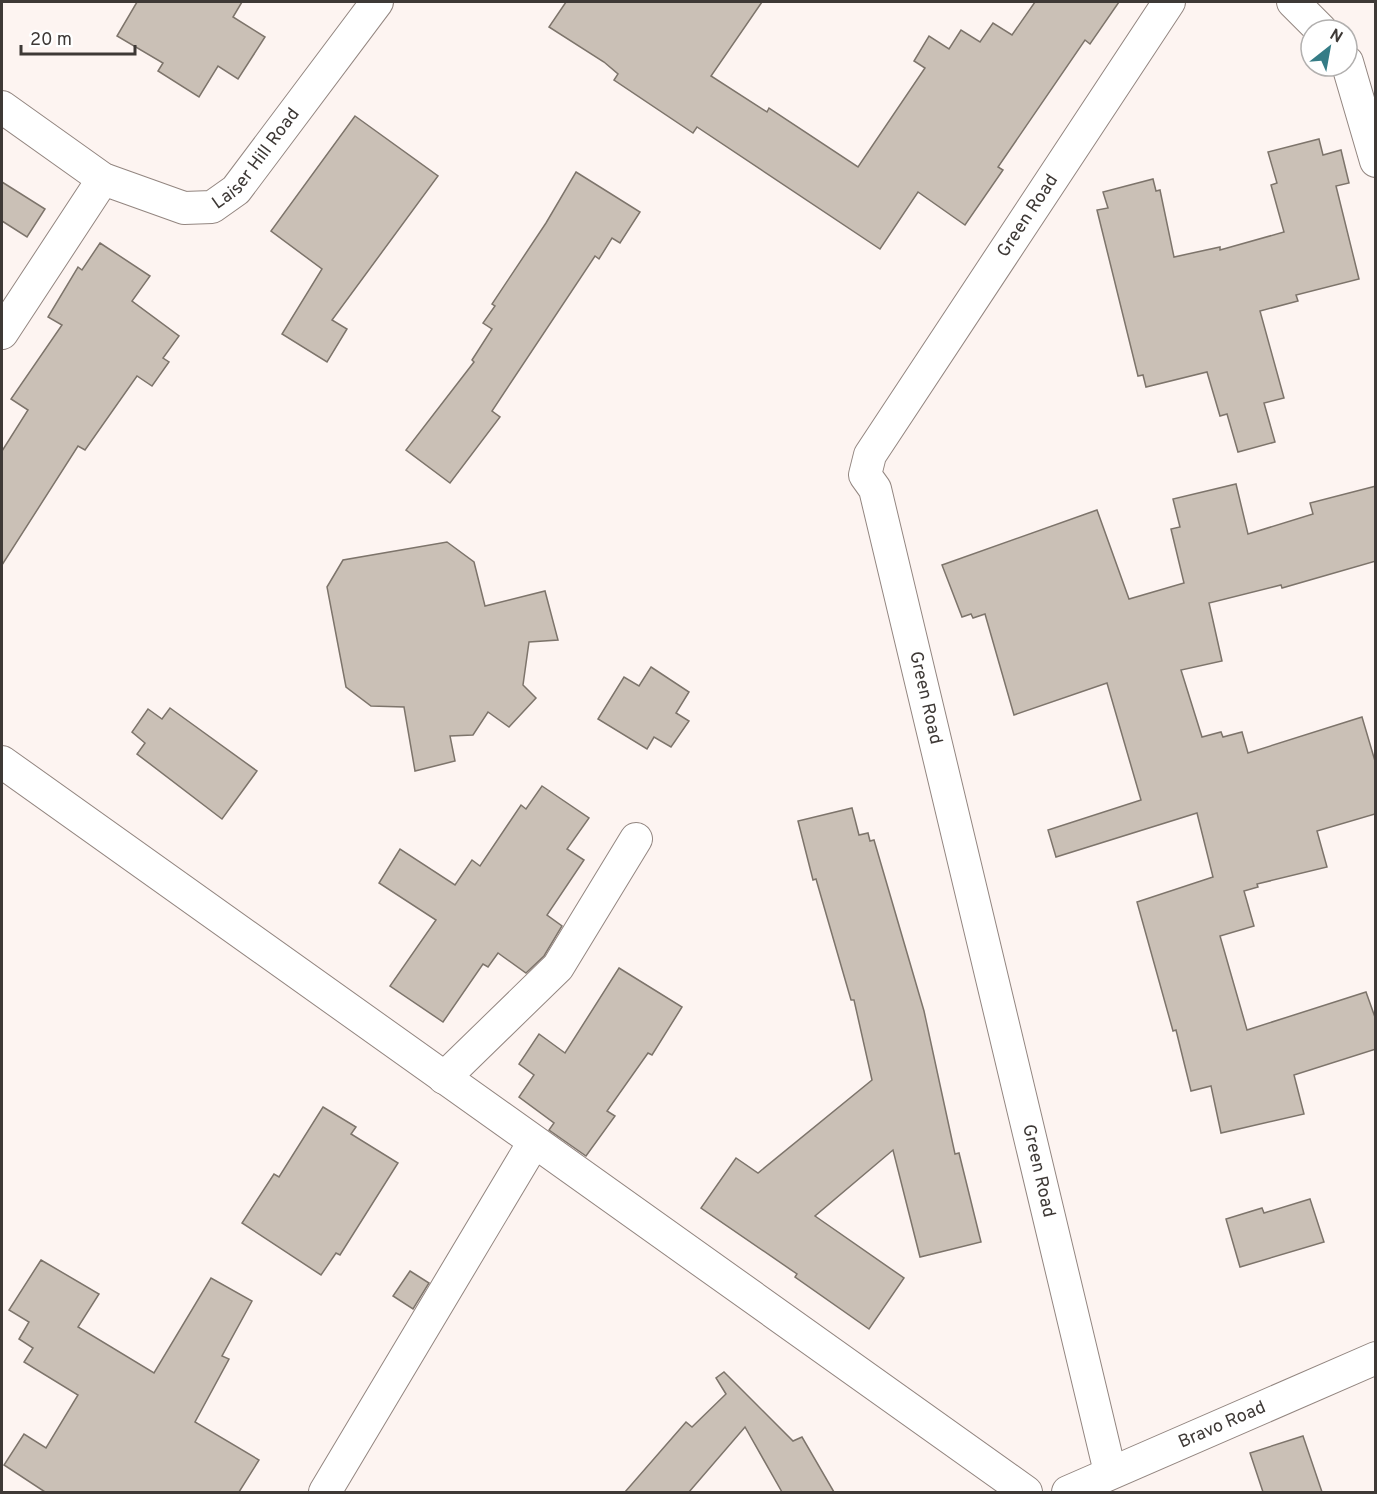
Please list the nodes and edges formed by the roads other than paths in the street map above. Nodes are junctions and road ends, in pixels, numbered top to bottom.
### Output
1 (377, 2) edge
2 (1169, 2) edge
3 (1293, 2) edge
4 (1311, 18) edge
5 (1352, 78) edge
6 (2, 106) edge
7 (1376, 161) edge
8 (103, 179) junction
9 (2, 333) edge
10 (2, 762) edge
11 (636, 839) dead end
12 (444, 1078) junction
13 (534, 1142) junction
14 (1376, 1358) edge
15 (1110, 1473) junction
16 (325, 1492) edge
17 (1026, 1492) edge
18 (1068, 1492) edge

1 - 8 street, Laiser Hill Road
2 - 15 street, Green Road
3 - 4 street
5 - 7 street
6 - 8 street, Laiser Hill Road
8 - 9 street
10 - 12 street
11 - 12 street
12 - 13 street
13 - 16 street
13 - 17 street
14 - 15 street, Bravo Road
15 - 18 street, Bravo Road

